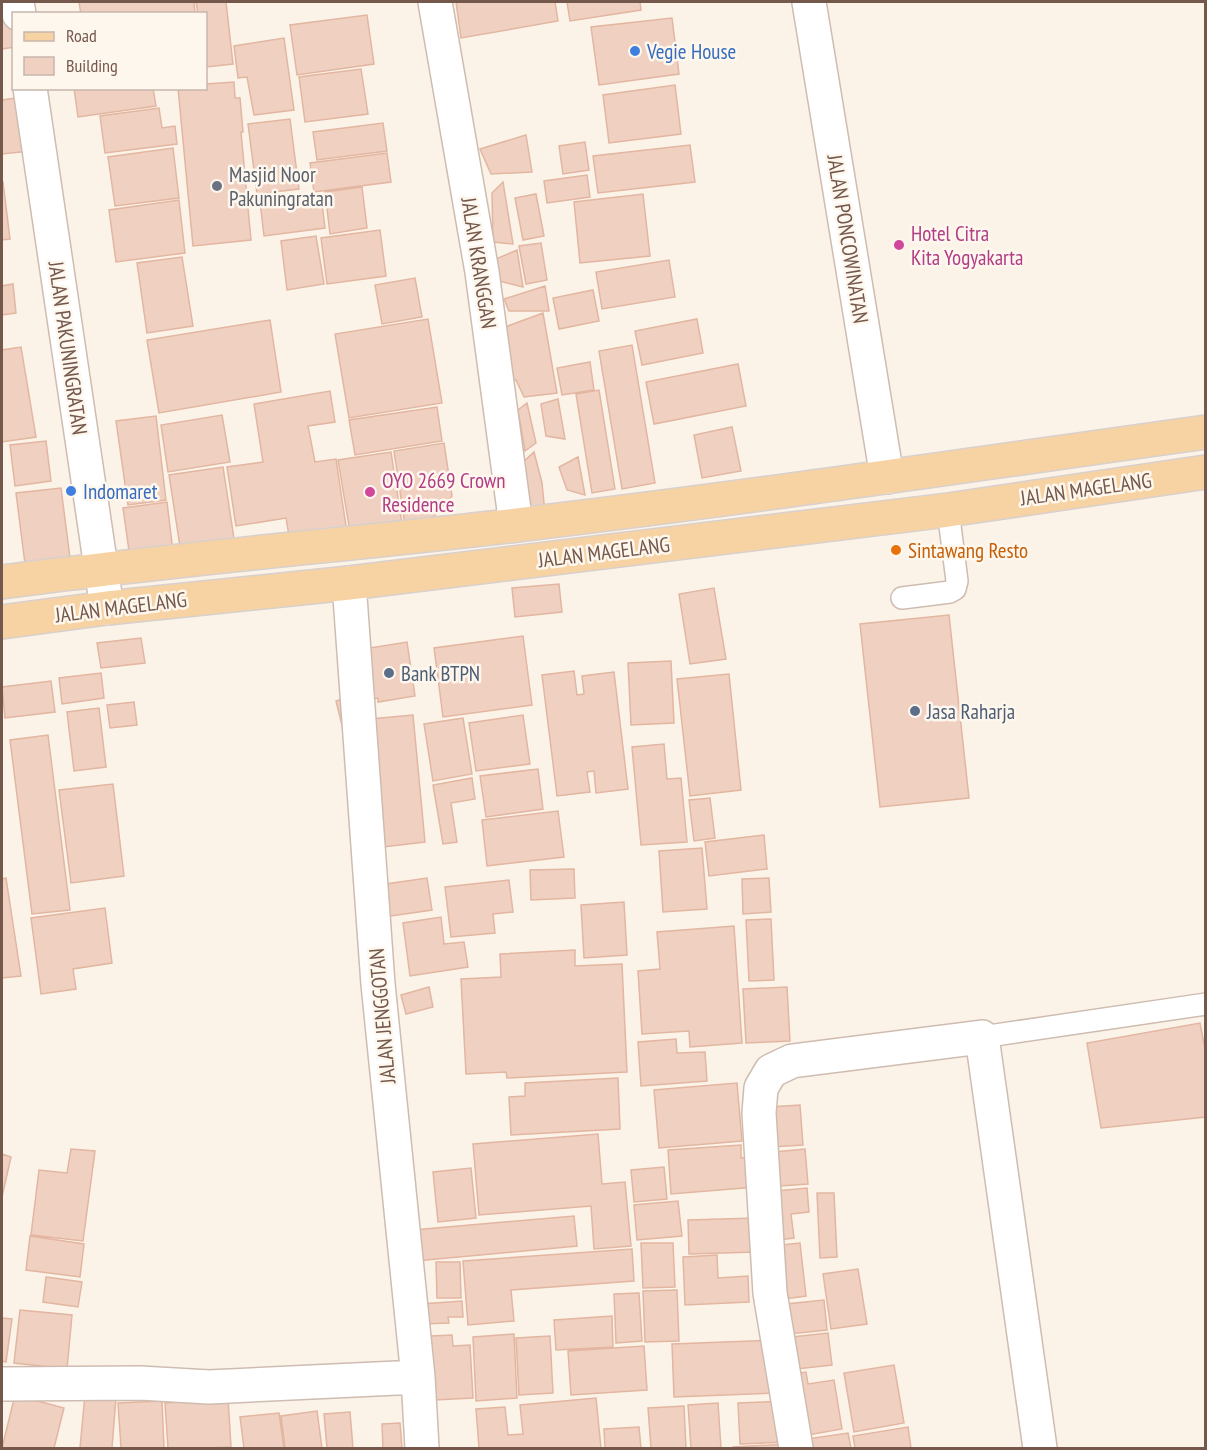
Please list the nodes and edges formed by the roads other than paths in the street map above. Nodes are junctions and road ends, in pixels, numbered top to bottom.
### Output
1 (435, 2) edge
2 (809, 2) edge
3 (30, 90) edge
4 (1206, 432) edge
5 (1206, 472) edge
6 (887, 477) junction
7 (948, 510) junction
8 (516, 525) junction
9 (101, 569) junction
10 (2, 582) edge
11 (349, 584) junction
12 (902, 598) dead end
13 (107, 608) junction
14 (2, 622) edge
15 (1206, 1004) edge
16 (982, 1037) junction
17 (418, 1377) junction
18 (2, 1384) edge
19 (422, 1449) edge
20 (796, 1449) edge
21 (1040, 1449) edge

1 - 8 street, JALAN KRANGGAN
2 - 6 street, JALAN PONCOWINATAN
3 - 9 street, JALAN PAKUNINGRATAN
4 - 6 main road, JALAN MAGELANG
5 - 7 main road, JALAN MAGELANG
6 - 8 main road, JALAN MAGELANG
7 - 11 main road, JALAN MAGELANG
7 - 12 lane
8 - 9 main road, JALAN MAGELANG
9 - 10 main road, JALAN MAGELANG
9 - 13 street, JALAN PAKUNINGRATAN
11 - 13 main road, JALAN MAGELANG
11 - 17 street, JALAN JENGGOTAN
13 - 14 main road, JALAN MAGELANG
15 - 16 lane
16 - 20 street
16 - 21 street
17 - 18 street
17 - 19 street, JALAN JENGGOTAN

